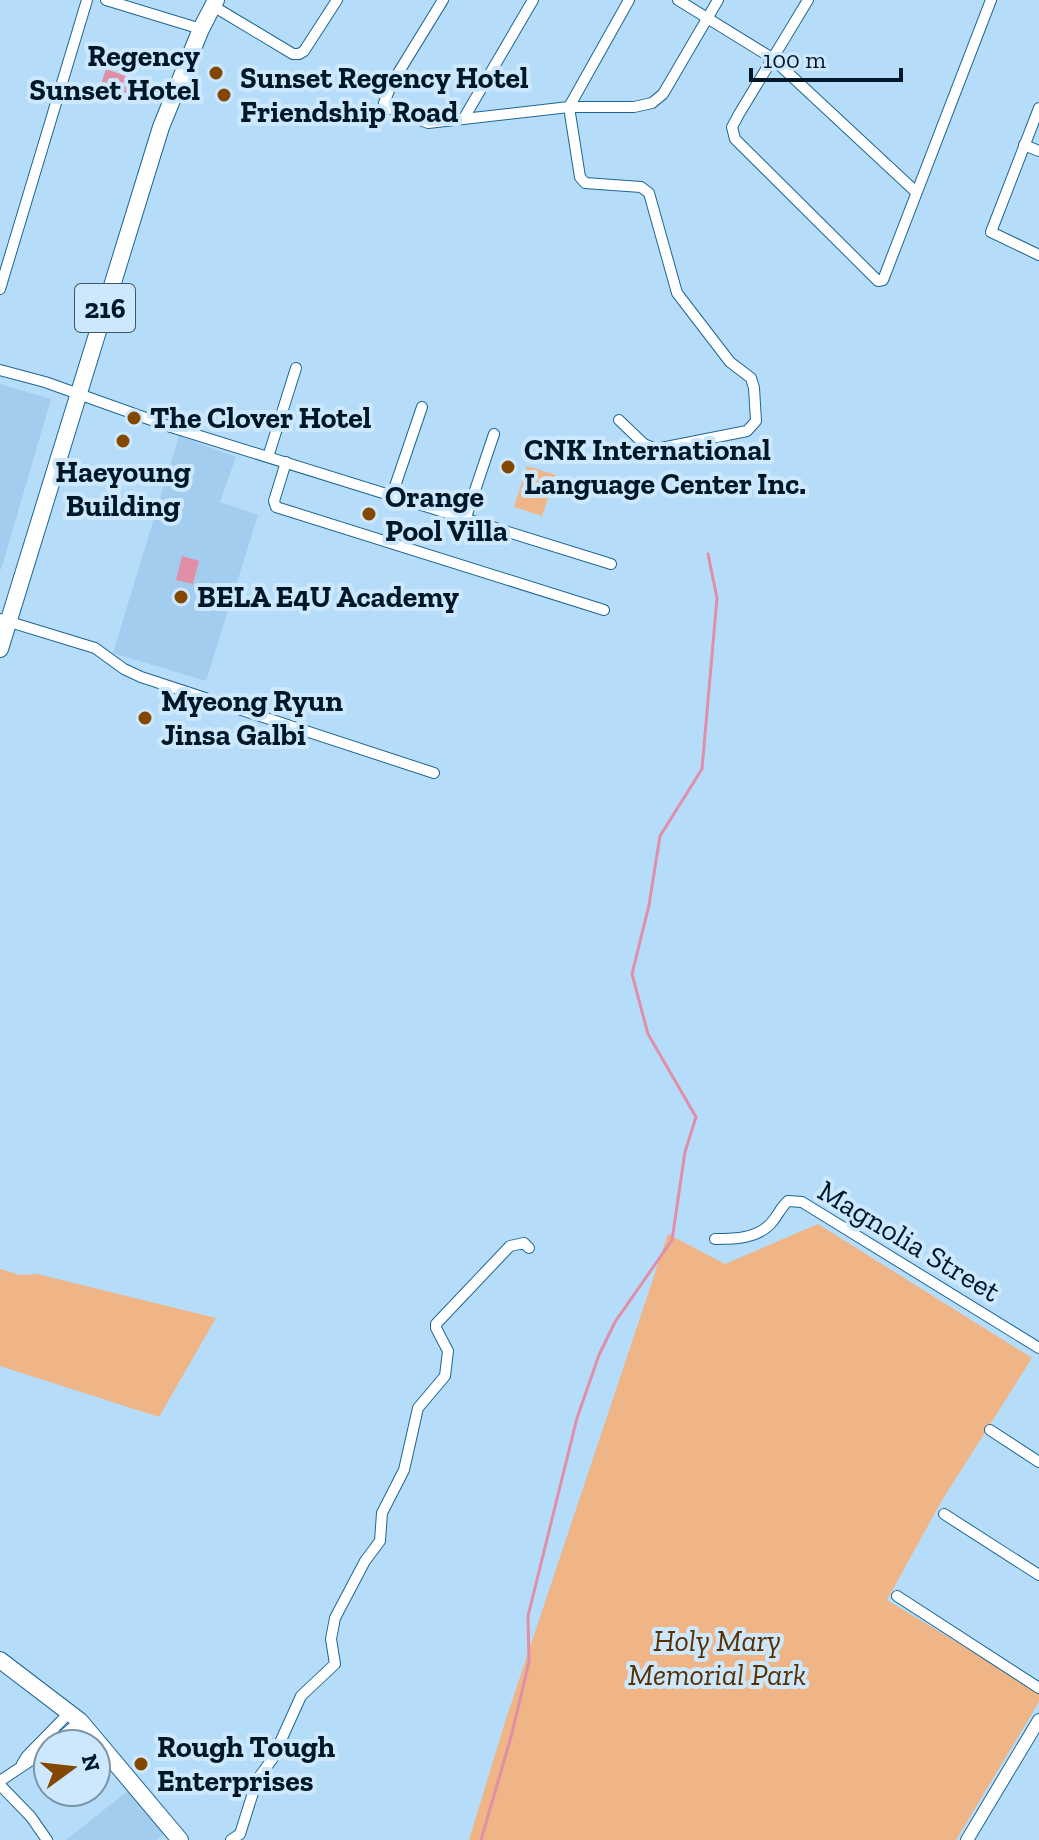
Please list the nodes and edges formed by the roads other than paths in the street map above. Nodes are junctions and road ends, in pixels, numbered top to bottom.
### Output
1 (87, 0) edge
2 (106, 0) edge
3 (337, 0) edge
4 (443, 0) edge
5 (533, 0) edge
6 (629, 0) edge
7 (678, 0) edge
8 (718, 0) edge
9 (808, 0) edge
10 (991, 0) edge
11 (215, 3) edge
12 (707, 18) junction
13 (201, 29) junction
14 (772, 58) junction
15 (569, 107) junction
16 (1039, 108) edge
17 (464, 118) junction
18 (1024, 145) junction
19 (1039, 151) edge
20 (916, 192) junction
21 (1039, 255) edge
22 (0, 289) edge
23 (296, 368) dead end
24 (0, 370) edge
25 (80, 394) junction
26 (422, 407) dead end
27 (619, 420) dead end
28 (494, 434) dead end
29 (268, 457) junction
30 (286, 462) junction
31 (392, 495) junction
32 (466, 517) junction
33 (611, 564) dead end
34 (604, 610) dead end
35 (4, 620) edge
36 (0, 649) edge
37 (434, 773) dead end
38 (715, 1239) dead end
39 (529, 1248) dead end
40 (1039, 1348) edge
41 (990, 1430) dead end
42 (1039, 1462) edge
43 (944, 1514) dead end
44 (1039, 1575) edge
45 (897, 1596) dead end
46 (0, 1660) edge
47 (1039, 1688) edge
48 (75, 1716) junction
49 (1039, 1720) edge
50 (64, 1728) edge
51 (32, 1753) edge
52 (32, 1761) edge
53 (22, 1764) junction
54 (0, 1783) edge
55 (47, 1840) edge
56 (180, 1840) edge
57 (231, 1840) edge
58 (967, 1840) edge

1 - 22 street
2 - 13 street
3 - 11 street
4 - 17 street
5 - 17 street
6 - 15 street
7 - 12 street
8 - 12 street
9 - 14 street
10 - 20 street
11 - 13 main road, 216
12 - 14 street
12 - 15 street
13 - 25 main road, 216
14 - 20 street
14 - 20 street
15 - 17 street
15 - 27 street
16 - 18 street
18 - 19 street
18 - 21 street
23 - 29 street
24 - 25 street
25 - 29 street
25 - 35 main road, 216
26 - 31 street
28 - 32 street
29 - 30 street
30 - 31 street
30 - 34 street
31 - 32 street
32 - 33 street
35 - 36 main road, 216
35 - 37 street
38 - 40 street, Magnolia Street
39 - 57 street
41 - 42 street
43 - 44 street
45 - 47 street
46 - 48 main road
48 - 50 street
48 - 56 main road
49 - 58 street
51 - 53 street
52 - 53 street
53 - 54 street
54 - 55 street

